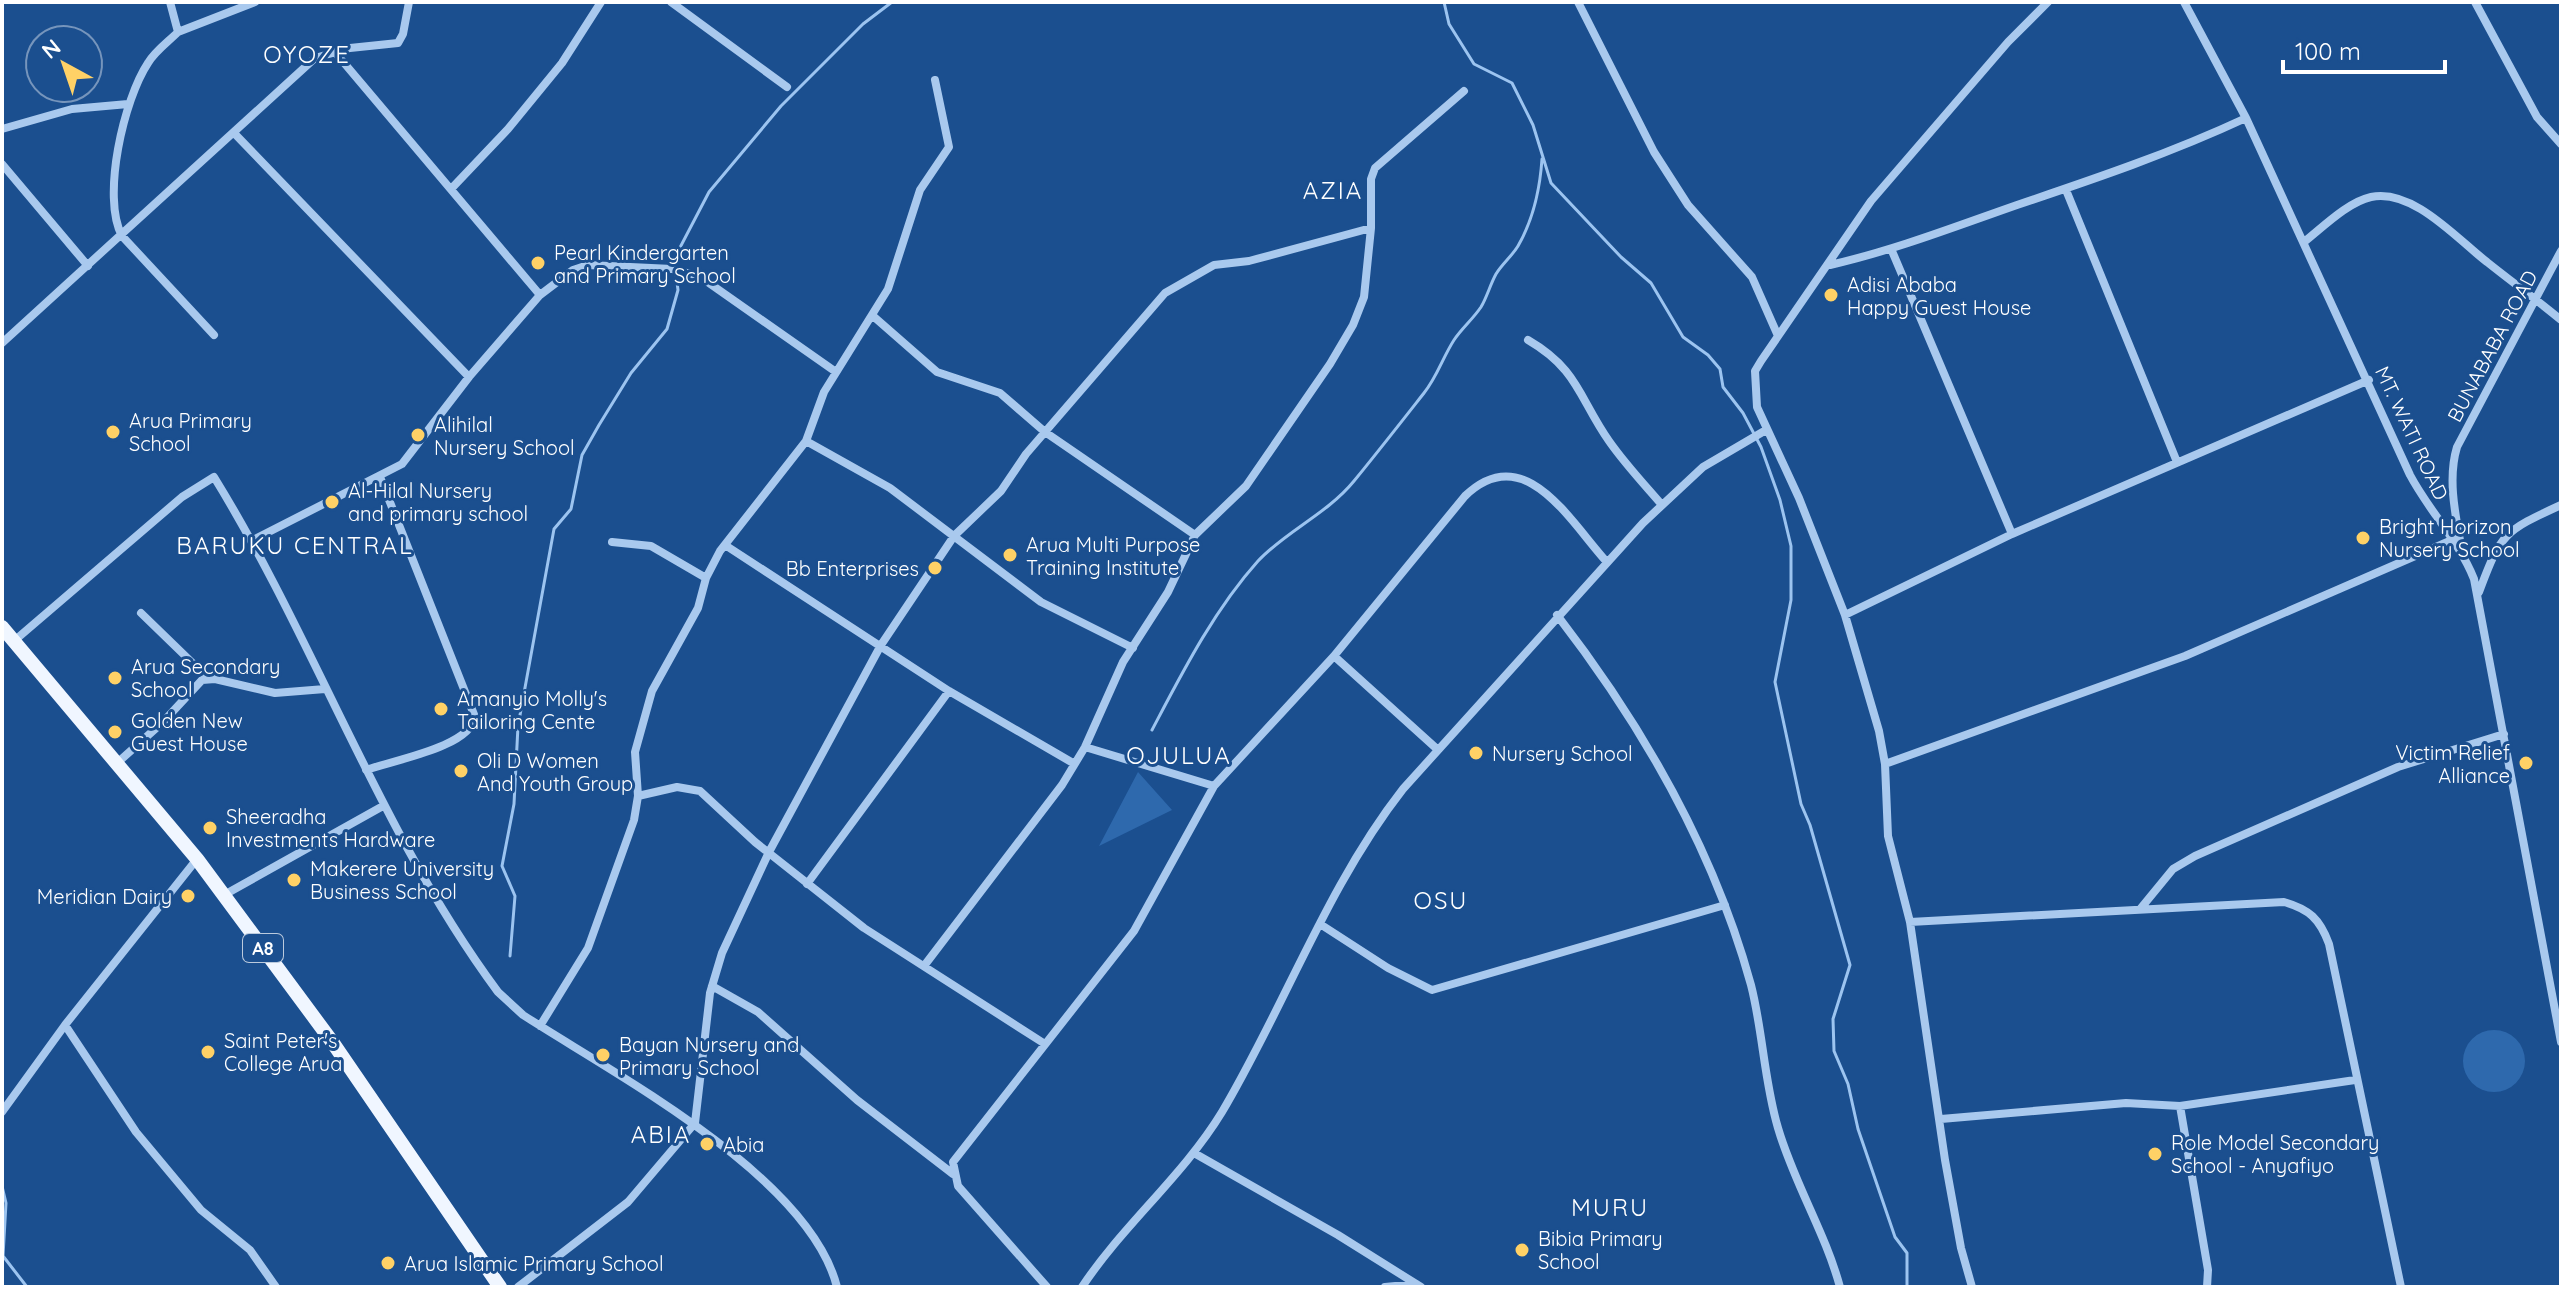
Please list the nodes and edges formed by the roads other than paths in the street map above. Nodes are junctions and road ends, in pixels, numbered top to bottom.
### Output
1 (170, 2) edge
2 (255, 2) edge
3 (409, 2) edge
4 (601, 2) edge
5 (671, 2) edge
6 (1578, 2) edge
7 (2048, 2) edge
8 (2184, 2) edge
9 (2475, 2) edge
10 (178, 32) junction
11 (334, 51) junction
12 (935, 80) dead end
13 (787, 87) dead end
14 (1464, 91) dead end
15 (128, 104) junction
16 (2246, 118) junction
17 (2, 129) edge
18 (234, 133) junction
19 (2561, 144) edge
20 (2, 164) edge
21 (451, 189) junction
22 (2066, 190) junction
23 (1371, 228) junction
24 (122, 236) junction
25 (2304, 242) junction
26 (1892, 251) junction
27 (2561, 251) edge
28 (1830, 265) junction
29 (88, 266) junction
30 (540, 295) junction
31 (2536, 299) junction
32 (873, 316) junction
33 (2561, 320) edge
34 (214, 335) dead end
35 (1778, 336) junction
36 (1528, 340) dead end
37 (2, 343) edge
38 (836, 372) junction
39 (469, 377) junction
40 (2369, 380) junction
41 (1766, 430) junction
42 (1045, 432) junction
43 (806, 441) junction
44 (2177, 462) junction
45 (380, 477) junction
46 (1662, 505) junction
47 (2561, 505) edge
48 (2012, 534) junction
49 (1195, 535) junction
50 (954, 536) junction
51 (253, 540) junction
52 (2452, 540) junction
53 (612, 542) dead end
54 (725, 545) junction
55 (2462, 552) junction
56 (1606, 561) junction
57 (706, 578) junction
58 (2479, 593) junction
59 (141, 613) dead end
60 (1557, 615) junction
61 (1845, 615) junction
62 (2, 627) edge
63 (14, 641) junction
64 (881, 645) junction
65 (1133, 648) junction
66 (1334, 656) junction
67 (208, 678) junction
68 (325, 689) junction
69 (949, 691) junction
70 (2504, 734) junction
71 (1085, 747) junction
72 (1437, 749) junction
73 (1073, 763) junction
74 (116, 764) junction
75 (1885, 764) junction
76 (366, 770) junction
77 (1214, 786) junction
78 (638, 796) junction
79 (383, 806) junction
80 (769, 852) junction
81 (197, 859) junction
82 (807, 884) junction
83 (224, 895) junction
84 (1725, 905) junction
85 (2141, 908) junction
86 (1910, 922) junction
87 (1320, 924) junction
88 (924, 966) junction
89 (712, 986) junction
90 (65, 1025) junction
91 (540, 1026) junction
92 (2561, 1042) edge
93 (1045, 1044) junction
94 (2355, 1080) junction
95 (2180, 1106) junction
96 (2, 1112) edge
97 (1941, 1119) junction
98 (695, 1123) junction
99 (1194, 1153) junction
100 (953, 1174) junction
101 (1419, 1286) edge
102 (276, 1287) edge
103 (500, 1287) edge
104 (518, 1287) edge
105 (837, 1287) edge
106 (1047, 1287) edge
107 (1082, 1287) edge
108 (1385, 1287) edge
109 (1840, 1287) edge
110 (1972, 1287) edge
111 (2207, 1287) edge
112 (2401, 1287) edge

1 - 10 street
2 - 10 street
3 - 11 street
4 - 21 street
5 - 13 street
6 - 35 street
7 - 28 street
8 - 16 street, MT. WATI ROAD
9 - 19 street
10 - 15 street
11 - 18 street
11 - 21 street
12 - 32 street
14 - 23 street
15 - 17 street
15 - 24 street
16 - 22 street
16 - 25 street, MT. WATI ROAD
18 - 24 street
18 - 39 street
20 - 29 street
21 - 30 street
22 - 26 street
22 - 44 street
23 - 42 street
23 - 49 street
24 - 29 street
24 - 34 street
25 - 31 street
25 - 40 street, MT. WATI ROAD
26 - 28 street
26 - 48 street
27 - 31 street, BUNABABA ROAD
28 - 35 street
29 - 37 street
30 - 38 street
30 - 39 street
31 - 33 street
31 - 55 street, BUNABABA ROAD
32 - 38 street
32 - 42 street
35 - 41 street
36 - 46 street
38 - 43 street
39 - 45 street
40 - 44 street
40 - 52 street, MT. WATI ROAD
41 - 46 street
41 - 61 street
42 - 49 street
42 - 50 street
43 - 50 street
43 - 54 street
44 - 48 street
45 - 51 street
45 - 76 street
46 - 56 street
47 - 58 street
48 - 61 street
49 - 65 street
50 - 64 street
50 - 65 street
51 - 63 street
51 - 68 street
52 - 55 street, MT. WATI ROAD
52 - 75 street
53 - 57 street
54 - 57 street
54 - 64 street
55 - 58 street, MT. WATI ROAD
56 - 60 street
56 - 66 street
57 - 78 street
58 - 70 street, MT. WATI ROAD
59 - 67 street
60 - 72 street
60 - 84 street
61 - 75 street
62 - 63 main road, A8
63 - 74 main road, A8
64 - 69 street
64 - 80 street
65 - 71 street
66 - 72 street
66 - 77 street
67 - 68 street
67 - 74 street
68 - 76 street
69 - 73 street
69 - 82 street
70 - 85 street
70 - 92 street, MT. WATI ROAD
71 - 73 street
71 - 77 street
72 - 87 street
73 - 88 street
74 - 81 main road, A8
75 - 86 street
76 - 79 street
77 - 93 street
78 - 80 street
78 - 91 street
79 - 83 street
79 - 91 street
80 - 82 street
80 - 89 street
81 - 83 main road, A8
81 - 90 street
82 - 88 street
83 - 103 main road, A8
84 - 87 street
84 - 109 street
85 - 86 street
85 - 94 street
86 - 97 street
87 - 99 street
88 - 93 street
89 - 98 street
89 - 100 street
90 - 96 street
90 - 102 street
91 - 98 street
93 - 100 street
94 - 95 street
94 - 112 street
95 - 97 street
95 - 111 street
97 - 110 street
98 - 104 street
98 - 105 street
99 - 101 street
99 - 107 street
100 - 106 street
101 - 108 street

